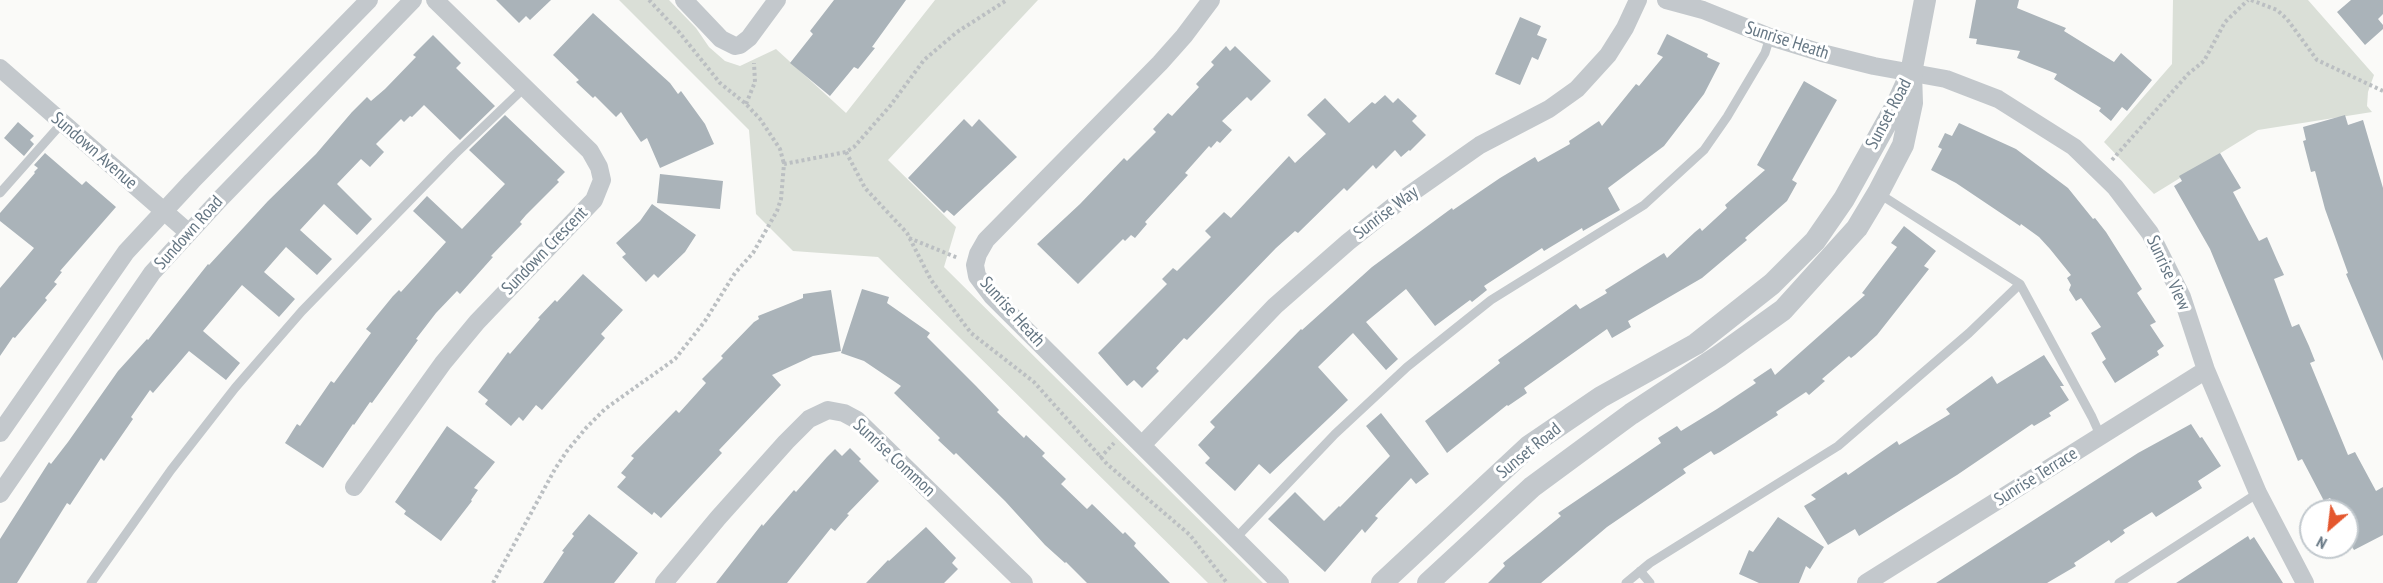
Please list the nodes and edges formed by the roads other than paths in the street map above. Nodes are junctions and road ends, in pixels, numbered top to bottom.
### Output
1 (369, 0) edge
2 (413, 0) edge
3 (435, 0) edge
4 (684, 0) edge
5 (777, 0) edge
6 (1211, 0) edge
7 (1638, 0) edge
8 (1666, 0) edge
9 (1925, 0) edge
10 (1770, 37) junction
11 (0, 68) edge
12 (1911, 73) junction
13 (524, 88) junction
14 (62, 123) junction
15 (0, 193) edge
16 (1878, 193) junction
17 (163, 212) junction
18 (189, 233) junction
19 (2020, 284) junction
20 (2206, 370) junction
21 (0, 433) edge
22 (2101, 436) junction
23 (1142, 445) junction
24 (354, 487) dead end
25 (2258, 493) junction
26 (0, 494) edge
27 (1235, 539) junction
28 (1640, 571) junction
29 (1014, 580) edge
30 (91, 583) edge
31 (664, 583) edge
32 (1280, 583) edge
33 (1382, 583) edge
34 (1428, 583) edge
35 (1626, 583) edge
36 (1650, 583) edge
37 (1866, 583) edge
38 (2119, 583) edge
39 (2305, 583) edge

1 - 17 street, Sundown Road
2 - 18 street, Sundown Road
3 - 13 street, Sundown Crescent
4 - 5 street
6 - 23 street, Sunrise Heath
7 - 23 street, Sunrise Way
8 - 10 street, Sunrise Heath
9 - 12 street
10 - 12 street, Sunrise Heath
10 - 27 lane
11 - 14 street, Sundown Avenue
12 - 16 street, Sunset Road
12 - 20 street, Sunrise View
12 - 33 street, Sunset Road
13 - 24 street, Sundown Crescent
13 - 30 lane
14 - 15 lane
14 - 17 street, Sundown Avenue
16 - 19 lane
16 - 34 street, Sunset Road
17 - 18 street, Sundown Avenue
17 - 21 street, Sundown Road
18 - 26 street, Sundown Road
19 - 22 lane
19 - 28 lane
20 - 22 street, Sunrise Terrace
20 - 25 street, Sunrise View
22 - 37 street, Sunrise Terrace
23 - 27 street, Sunrise Heath
25 - 38 lane
25 - 39 street, Sunrise View
27 - 32 street, Sunrise Heath
28 - 35 lane
28 - 36 lane
29 - 31 street, Sunrise Common

